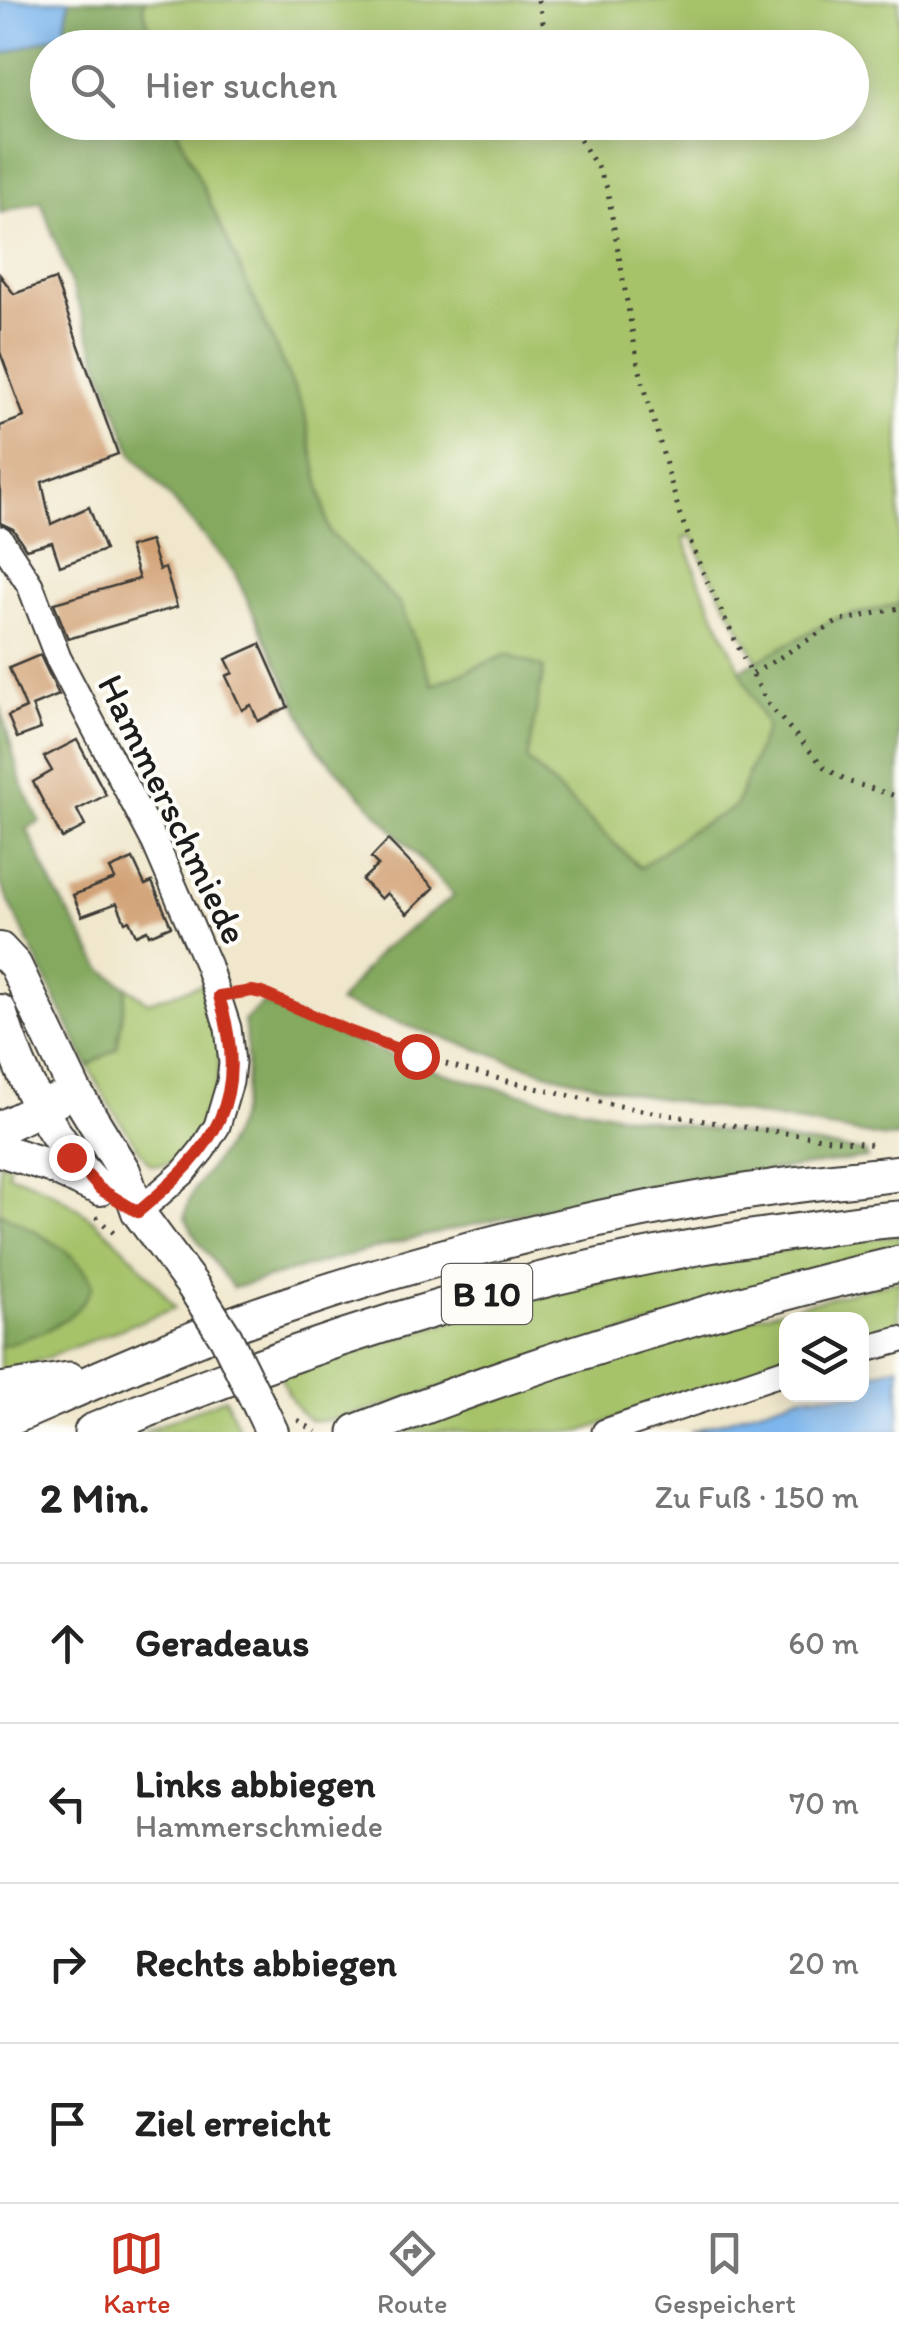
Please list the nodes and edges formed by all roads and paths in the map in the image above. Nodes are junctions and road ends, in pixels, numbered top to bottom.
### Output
1 (538, 0) edge
2 (545, 30) edge
3 (580, 140) edge
4 (0, 538) edge
5 (899, 608) edge
6 (752, 674) junction
7 (899, 796) edge
8 (0, 948) edge
9 (219, 996) junction
10 (0, 1011) edge
11 (75, 1090) junction
12 (0, 1103) edge
13 (40, 1109) junction
14 (0, 1128) edge
15 (0, 1150) edge
16 (894, 1160) edge
17 (94, 1200) junction
18 (138, 1212) junction
19 (899, 1219) edge
20 (129, 1246) dead end
21 (899, 1264) edge
22 (899, 1340) edge
23 (869, 1348) edge
24 (779, 1373) edge
25 (109, 1374) junction
26 (0, 1391) edge
27 (266, 1420) edge
28 (0, 1422) edge
29 (92, 1432) edge
30 (357, 1432) edge
31 (605, 1432) edge

1 - 2 path
3 - 6 path
4 - 9 street, Hammerschmiede
5 - 6 path
6 - 7 path
8 - 11 main road
9 - 16 path
9 - 18 street, Hammerschmiede
10 - 13 main road
11 - 13 main road
11 - 18 main road
12 - 13 main road
13 - 14 main road
13 - 17 main road
15 - 17 main road
16 - 25 highway, B 10
17 - 18 main road
17 - 20 path
18 - 27 main road, bridge
19 - 29 highway, B 10
21 - 30 highway
22 - 23 street
24 - 31 street
25 - 26 highway
25 - 28 highway, B 10

